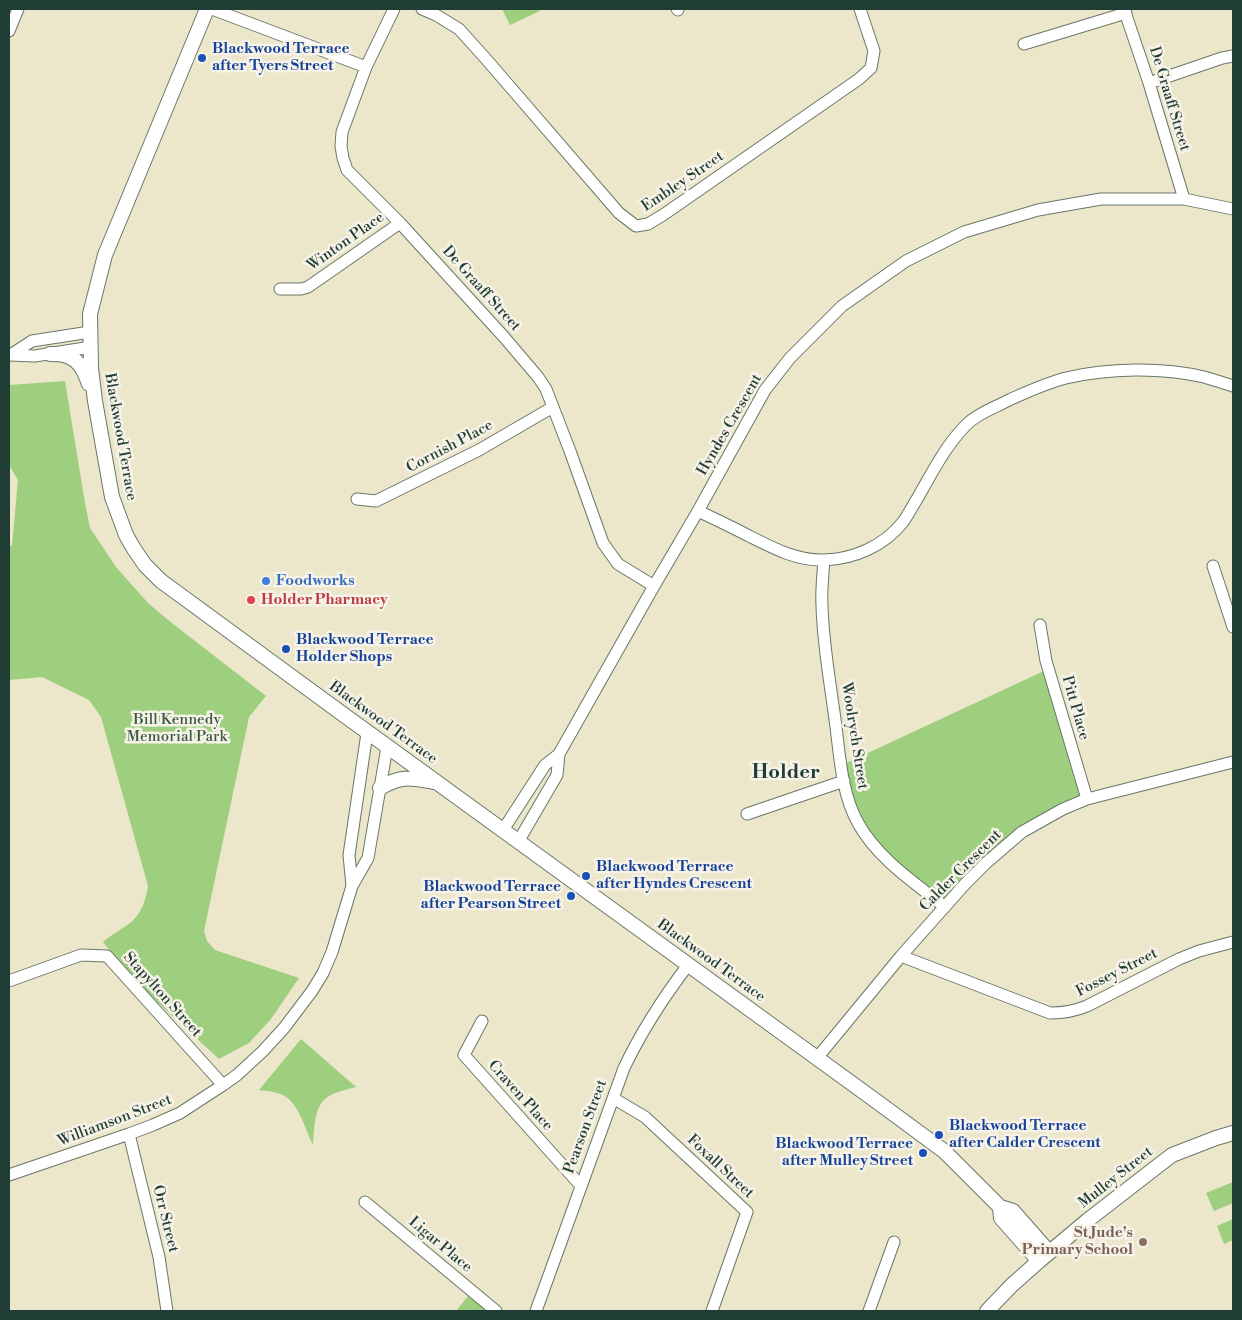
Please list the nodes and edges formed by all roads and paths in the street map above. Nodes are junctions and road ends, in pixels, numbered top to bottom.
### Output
1 (18, 9) edge
2 (207, 9) edge
3 (212, 9) edge
4 (394, 9) edge
5 (422, 9) edge
6 (860, 9) edge
7 (1125, 11) edge
8 (9, 31) edge
9 (1024, 44) dead end
10 (1233, 56) edge
11 (366, 67) junction
12 (1149, 83) junction
13 (1184, 199) junction
14 (1233, 209) edge
15 (400, 223) junction
16 (280, 289) dead end
17 (90, 332) junction
18 (91, 347) junction
19 (50, 354) junction
20 (10, 355) edge
21 (1233, 386) edge
22 (95, 401) junction
23 (552, 407) junction
24 (357, 499) dead end
25 (698, 511) junction
26 (824, 560) junction
27 (1214, 566) dead end
28 (654, 586) junction
29 (1040, 625) dead end
30 (1233, 627) edge
31 (367, 732) junction
32 (388, 747) junction
33 (559, 754) junction
34 (1233, 762) edge
35 (844, 780) junction
36 (437, 783) junction
37 (380, 788) junction
38 (1086, 799) junction
39 (747, 814) dead end
40 (503, 830) junction
41 (518, 842) junction
42 (352, 886) junction
43 (945, 907) junction
44 (1233, 942) edge
45 (901, 956) junction
46 (688, 965) junction
47 (9, 981) edge
48 (482, 1022) dead end
49 (818, 1058) junction
50 (223, 1085) junction
51 (613, 1098) junction
52 (1233, 1133) edge
53 (129, 1134) junction
54 (9, 1175) edge
55 (581, 1186) junction
56 (365, 1202) dead end
57 (894, 1242) dead end
58 (1044, 1256) junction
59 (167, 1311) edge
60 (496, 1311) edge
61 (536, 1311) edge
62 (712, 1311) edge
63 (869, 1311) edge
64 (987, 1311) edge

1 - 8 street
2 - 17 street, Blackwood Terrace
3 - 11 street
4 - 11 street, De Graaff Street
5 - 6 street, Embley Street
7 - 9 street
7 - 12 street, De Graaff Street
10 - 12 street
11 - 15 street, De Graaff Street
12 - 13 street, De Graaff Street
13 - 14 street, Hyndes Crescent
13 - 25 street, Hyndes Crescent
15 - 16 street, Winton Place
15 - 23 street, De Graaff Street
17 - 18 street, Blackwood Terrace
17 - 20 street
18 - 19 street
18 - 22 street, Blackwood Terrace
19 - 20 street
19 - 22 street
21 - 26 street
22 - 31 street, Blackwood Terrace
23 - 24 street, Cornish Place
23 - 28 street, De Graaff Street
25 - 26 street
25 - 28 street, Hyndes Crescent
26 - 35 street, Woolrych Street
27 - 30 street
28 - 33 street, Hyndes Crescent
29 - 38 street, Pitt Place
31 - 32 street, Blackwood Terrace
31 - 42 street, Williamson Street
32 - 36 street, Blackwood Terrace
32 - 37 street, Williamson Street
33 - 40 street, Hyndes Crescent
33 - 41 street, Hyndes Crescent
34 - 38 street, Calder Crescent
35 - 39 street
35 - 43 street, Woolrych Street
36 - 37 street
36 - 40 street, Blackwood Terrace
37 - 42 street, Williamson Street
38 - 43 street, Calder Crescent
40 - 41 street, Blackwood Terrace
41 - 46 street, Blackwood Terrace
42 - 50 street, Williamson Street
43 - 45 street, Calder Crescent
44 - 45 street, Fossey Street
45 - 49 street, Calder Crescent
46 - 49 street, Blackwood Terrace
46 - 51 street, Pearson Street
47 - 50 street, Stapylton Street
48 - 55 street, Craven Place
49 - 58 street, Blackwood Terrace
50 - 53 street, Williamson Street
51 - 55 street, Pearson Street
51 - 62 street, Foxall Street
52 - 58 street, Mulley Street
53 - 54 street, Williamson Street
53 - 59 street, Orr Street
55 - 61 street, Pearson Street
56 - 60 street, Ligar Place
57 - 63 street
58 - 64 street, Mulley Street

